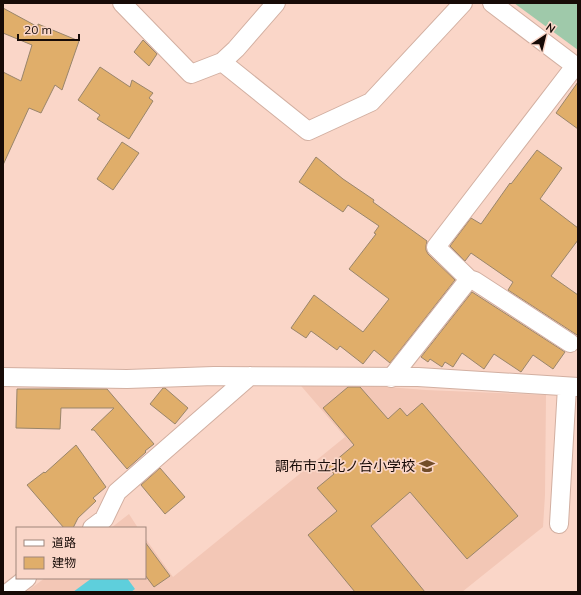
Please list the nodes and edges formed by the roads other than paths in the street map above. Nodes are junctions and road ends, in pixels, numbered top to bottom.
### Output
1 (122, 3) edge
2 (276, 3) edge
3 (463, 3) edge
4 (492, 3) edge
5 (222, 62) junction
6 (576, 67) edge
7 (469, 279) junction
8 (570, 343) dead end
9 (3, 376) edge
10 (250, 376) junction
11 (391, 378) junction
12 (572, 387) edge
13 (559, 524) dead end
14 (93, 527) edge
15 (26, 579) edge
16 (9, 592) edge

1 - 5 street
2 - 5 street
3 - 5 street
4 - 6 street
6 - 7 street
7 - 8 street
7 - 11 street
9 - 10 street
10 - 11 street
10 - 14 street
11 - 12 street
12 - 13 street
15 - 16 street

